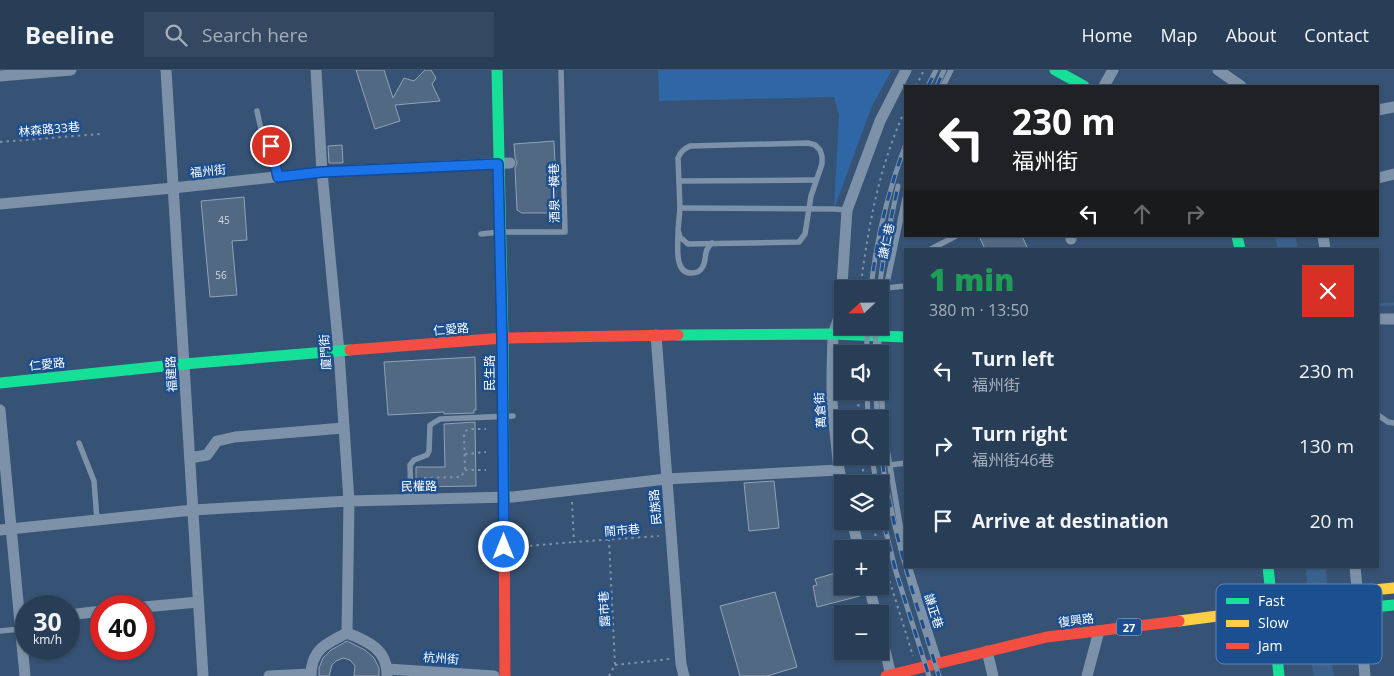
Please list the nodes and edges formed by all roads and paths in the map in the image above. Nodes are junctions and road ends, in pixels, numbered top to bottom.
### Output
1 (71, 70) edge
2 (166, 70) edge
3 (316, 70) edge
4 (497, 70) edge
5 (561, 70) edge
6 (906, 70) edge
7 (924, 70) edge
8 (951, 70) edge
9 (1055, 70) edge
10 (1113, 70) edge
11 (1218, 70) edge
12 (0, 76) edge
13 (916, 85) edge
14 (944, 85) edge
15 (1082, 85) edge
16 (1105, 85) edge
17 (1240, 85) edge
18 (1394, 107) edge
19 (1379, 110) edge
20 (257, 111) dead end
21 (904, 112) edge
22 (100, 134) dead end
23 (0, 142) edge
24 (504, 163) junction
25 (322, 172) junction
26 (1394, 174) edge
27 (278, 177) junction
28 (1379, 178) edge
29 (816, 180) junction
30 (679, 181) junction
31 (173, 188) junction
32 (904, 203) edge
33 (0, 204) edge
34 (680, 208) junction
35 (809, 209) junction
36 (847, 210) junction
37 (678, 230) junction
38 (500, 232) junction
39 (481, 234) dead end
40 (954, 237) edge
41 (712, 243) junction
42 (933, 248) edge
43 (861, 280) edge
44 (888, 280) edge
45 (904, 286) edge
46 (889, 288) edge
47 (1379, 319) edge
48 (1394, 319) edge
49 (889, 333) edge
50 (833, 334) junction
51 (656, 335) junction
52 (904, 337) edge
53 (502, 338) junction
54 (339, 352) junction
55 (184, 364) junction
56 (0, 383) edge
57 (882, 400) edge
58 (0, 410) edge
59 (1379, 415) edge
60 (507, 416) junction
61 (1394, 423) edge
62 (343, 428) junction
63 (486, 429) dead end
64 (79, 443) dead end
65 (486, 452) dead end
66 (464, 454) junction
67 (190, 458) junction
68 (904, 463) edge
69 (890, 465) junction
70 (465, 470) junction
71 (486, 470) dead end
72 (840, 470) junction
73 (841, 475) edge
74 (420, 478) dead end
75 (666, 479) junction
76 (572, 490) junction
77 (504, 497) junction
78 (411, 500) junction
79 (349, 501) junction
80 (193, 510) junction
81 (97, 520) junction
82 (5, 529) edge
83 (671, 534) junction
84 (609, 540) junction
85 (574, 542) junction
86 (504, 547) junction
87 (904, 548) edge
88 (910, 568) edge
89 (1268, 568) edge
90 (1355, 568) edge
91 (1270, 584) edge
92 (1356, 584) edge
93 (889, 587) edge
94 (17, 595) edge
95 (198, 602) junction
96 (155, 606) edge
97 (1216, 616) edge
98 (15, 625) edge
99 (0, 631) edge
100 (1098, 631) junction
101 (347, 633) junction
102 (987, 651) junction
103 (681, 658) junction
104 (23, 660) edge
105 (886, 660) edge
106 (940, 663) junction
107 (615, 665) junction
108 (387, 672) edge
109 (910, 672) edge
110 (311, 675) edge
111 (889, 675) edge
112 (24, 676) edge
113 (203, 676) edge
114 (269, 676) edge
115 (494, 676) edge
116 (504, 676) edge
117 (609, 676) edge
118 (684, 676) edge
119 (993, 676) edge
120 (1087, 676) edge

1 - 12 street
2 - 31 street, 福建路
3 - 25 street, 廈門街
4 - 24 street, 民生路
5 - 38 lane, 酒泉一橫巷
6 - 36 street, 萬倉街
7 - 13 path
8 - 14 lane
9 - 15 street
10 - 16 street
11 - 17 street
18 - 19 street
20 - 27 lane
21 - 43 path
22 - 23 path, 林森路33巷
24 - 25 street, 福州街
24 - 38 street, 民生路
25 - 27 street, 福州街
25 - 54 street, 廈門街
26 - 28 street
27 - 31 street, 福州街
29 - 30 lane
29 - 30 lane
29 - 35 lane
30 - 34 lane
31 - 33 street, 福州街
31 - 55 street, 福建路
32 - 44 lane, 謙仁巷
34 - 35 lane
34 - 37 lane
35 - 36 lane
35 - 41 lane
36 - 50 street, 萬倉街
37 - 41 lane
37 - 41 lane
38 - 39 lane, 酒泉一橫巷
38 - 53 street, 民生路
40 - 42 lane
45 - 46 lane
47 - 48 street
49 - 52 street, 仁愛路
50 - 51 street, 仁愛路
50 - 72 street, 萬倉街
51 - 53 street, 仁愛路
51 - 75 street, 民族路
53 - 54 street, 仁愛路
53 - 60 street, 民生路
54 - 55 street, 仁愛路
54 - 62 street, 廈門街
55 - 56 street, 仁愛路
55 - 67 street, 福建路
57 - 69 lane
58 - 82 street
59 - 61 lane
60 - 77 street, 民生路
60 - 78 lane
62 - 67 street
62 - 79 street, 廈門街
63 - 66 path
64 - 81 lane
65 - 66 path
66 - 70 path
67 - 80 street, 福建路
68 - 69 lane
69 - 87 lane
70 - 71 path
70 - 74 path
72 - 73 street, 萬倉街
72 - 75 street, 民權路
75 - 76 street, 民權路
75 - 83 street, 民族路
76 - 77 street, 民權路
76 - 85 path
77 - 78 street, 民權路
77 - 86 street, 民生路
78 - 79 street, 民權路
79 - 80 street, 民權路
79 - 101 street, 廈門街
80 - 81 street, 民權路
80 - 95 street, 福建路
81 - 82 street, 民權路
82 - 94 street
83 - 84 path, 鬧市巷
83 - 103 street, 民族路
84 - 85 path, 鬧市巷
84 - 107 path, 露市巷
85 - 86 path, 鬧市巷
86 - 116 street, 民生路
88 - 106 lane, 謙正巷
89 - 91 street
90 - 92 street
93 - 109 path
95 - 96 street
95 - 113 street, 福建路
97 - 100 street, 復興路 / 27
98 - 99 lane
100 - 102 street, 復興路 / 27
100 - 120 street
101 - 108 street, 杭州街
101 - 110 street
102 - 106 street, 復興路 / 27
102 - 119 street
103 - 107 path
103 - 118 street, 民族路
104 - 112 street
105 - 111 street
106 - 109 street, 復興路 / 27
107 - 117 path
108 - 115 street, 杭州街
109 - 111 street, 復興路 / 27
110 - 114 street

